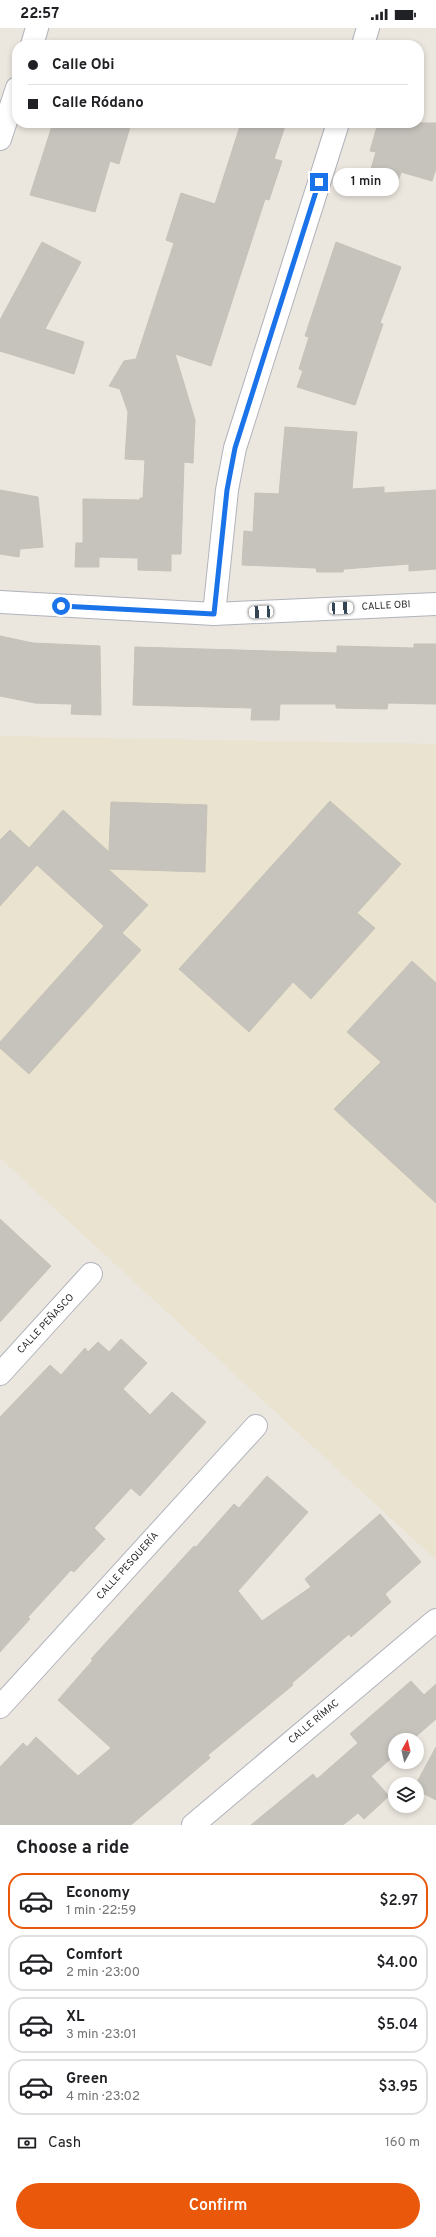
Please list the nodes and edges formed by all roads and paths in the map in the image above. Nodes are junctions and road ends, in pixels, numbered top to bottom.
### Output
1 (37, 28) edge
2 (368, 28) edge
3 (33, 40) edge
4 (364, 40) edge
5 (12, 103) edge
6 (336, 128) edge
7 (0, 139) edge
8 (0, 602) edge
9 (436, 604) edge
10 (214, 614) junction
11 (91, 1274) dead end
12 (0, 1374) edge
13 (256, 1426) dead end
14 (436, 1620) edge
15 (0, 1707) edge
16 (193, 1825) edge

1 - 3 street
2 - 4 street
5 - 7 street
6 - 10 street
8 - 10 street, CALLE OBI
9 - 10 street, CALLE OBI
11 - 12 street, CALLE PEÑASCO
13 - 15 street, CALLE PESQUERÍA
14 - 16 street, CALLE RÍMAC

